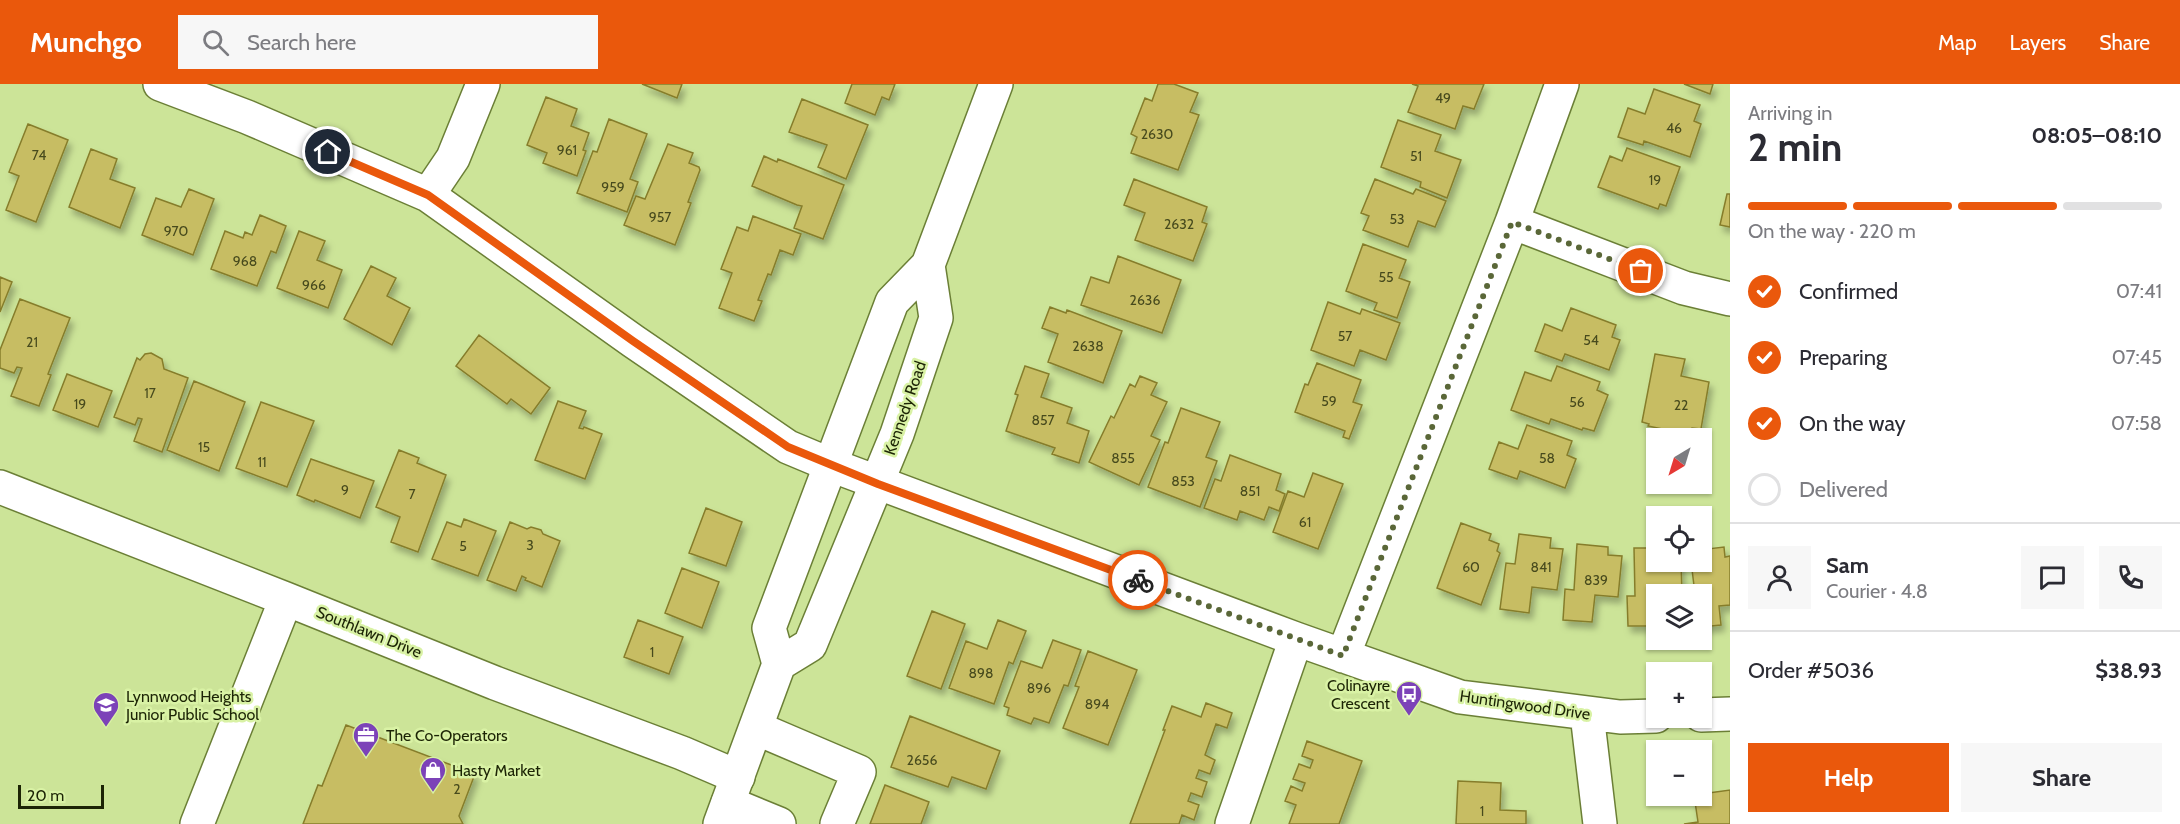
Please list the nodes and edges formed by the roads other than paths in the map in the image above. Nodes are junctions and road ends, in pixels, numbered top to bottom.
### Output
1 (160, 84) edge
2 (483, 84) edge
3 (996, 84) edge
4 (1562, 84) edge
5 (428, 195) junction
6 (1512, 222) junction
7 (928, 265) junction
8 (1730, 298) edge
9 (831, 465) junction
10 (878, 484) junction
11 (0, 487) edge
12 (286, 598) junction
13 (1296, 639) junction
14 (1343, 656) junction
15 (779, 664) junction
16 (1587, 714) junction
17 (1730, 714) edge
18 (1712, 715) edge
19 (1646, 716) edge
20 (756, 728) junction
21 (729, 801) edge
22 (197, 824) edge
23 (779, 824) edge
24 (837, 824) edge
25 (1232, 824) edge
26 (1600, 824) edge

1 - 5 street, Huntingwood Drive
2 - 5 street
3 - 7 street, Kennedy Road
4 - 6 street
5 - 9 street, Huntingwood Drive
6 - 8 street
6 - 14 street
7 - 9 street, Kennedy Road
7 - 10 street, Kennedy Road
9 - 10 street, Huntingwood Drive
9 - 15 street, Kennedy Road
10 - 13 street, Huntingwood Drive
10 - 15 street, Kennedy Road
11 - 12 street, Southlawn Drive
12 - 21 street, Southlawn Drive
12 - 22 street
13 - 14 street, Huntingwood Drive
13 - 25 street
14 - 16 street, Huntingwood Drive
15 - 20 street
16 - 19 street, Huntingwood Drive
16 - 26 street
17 - 18 street
20 - 21 street
20 - 24 street
21 - 23 street, Southlawn Drive

